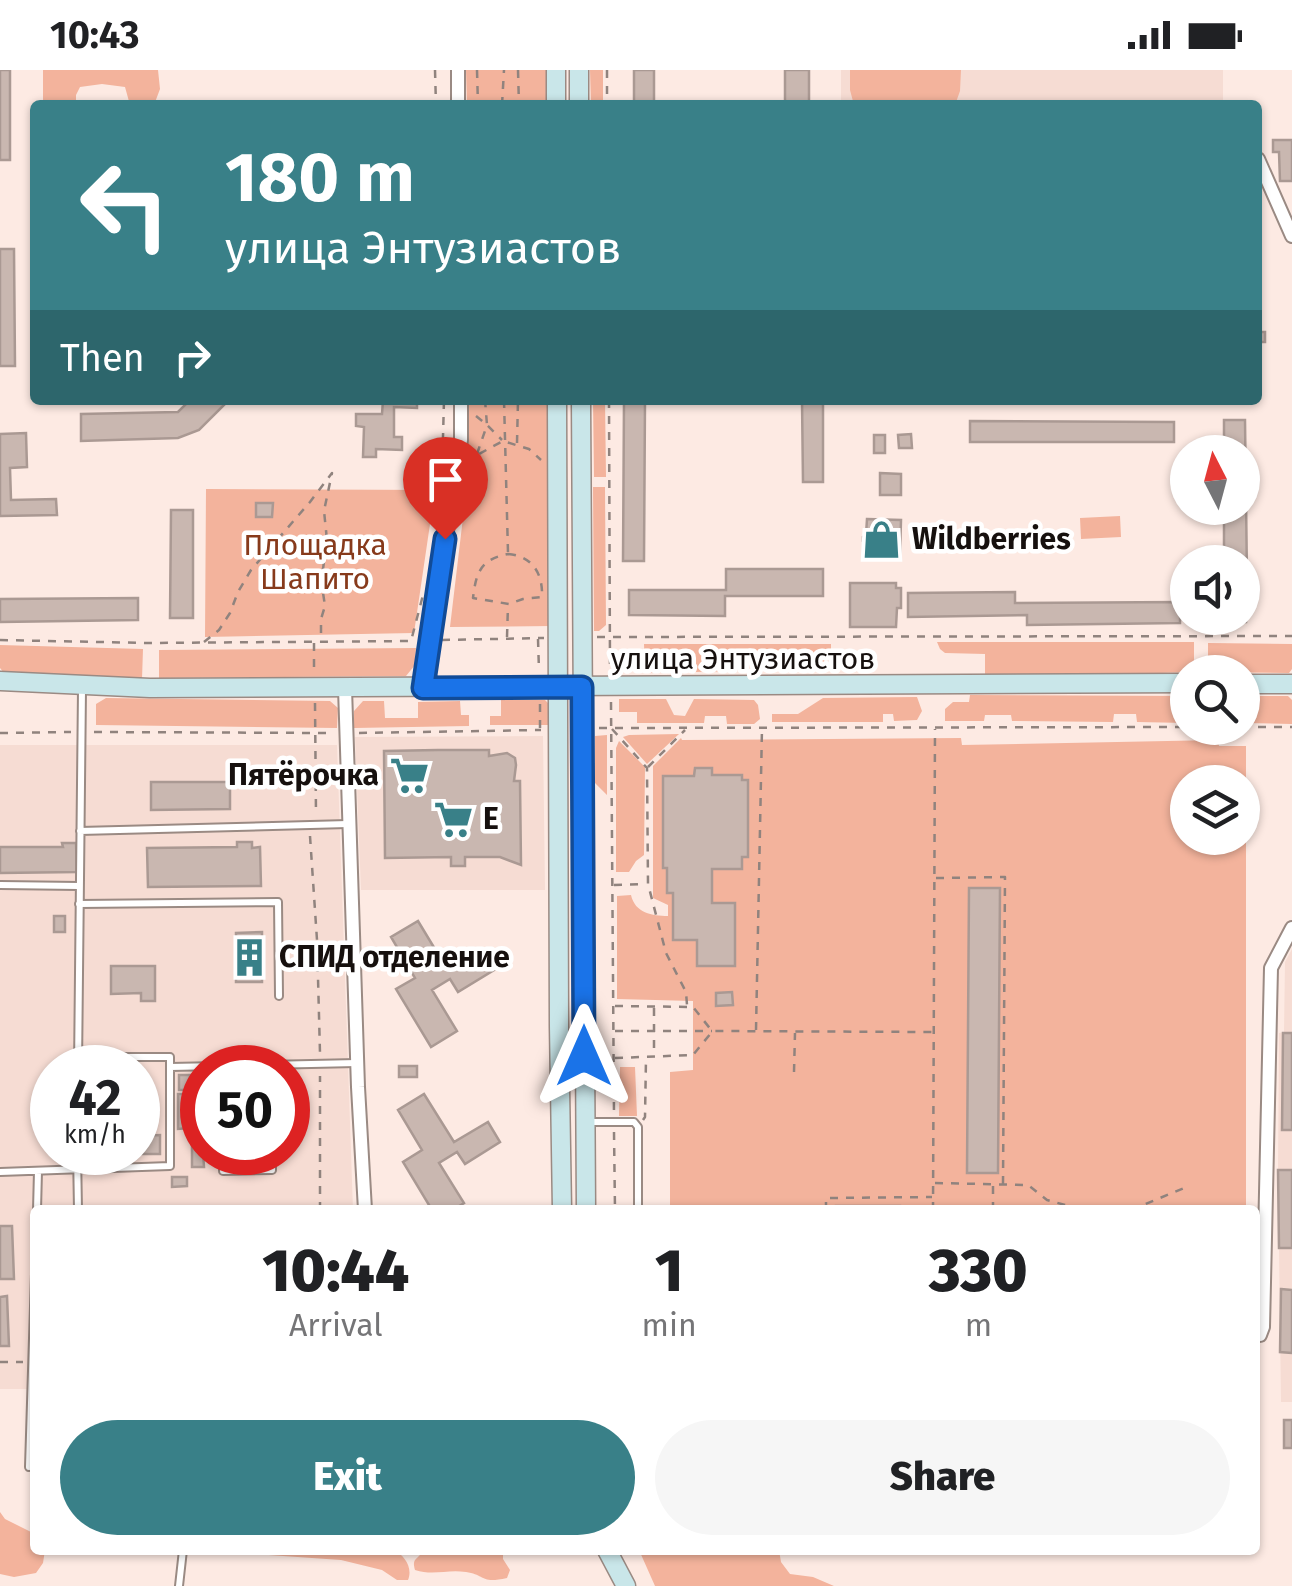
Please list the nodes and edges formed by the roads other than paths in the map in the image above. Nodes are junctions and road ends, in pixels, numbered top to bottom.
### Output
1 (458, 70) edge
2 (556, 70) edge
3 (579, 70) edge
4 (458, 100) edge
5 (556, 100) edge
6 (579, 100) edge
7 (1264, 188) edge
8 (1292, 236) edge
9 (461, 405) edge
10 (558, 405) edge
11 (581, 405) edge
12 (0, 681) edge
13 (1170, 683) edge
14 (1260, 684) edge
15 (1292, 684) edge
16 (82, 685) junction
17 (558, 687) junction
18 (582, 687) junction
19 (346, 688) junction
20 (423, 688) junction
21 (350, 824) junction
22 (80, 831) junction
23 (0, 884) edge
24 (79, 886) junction
25 (80, 904) junction
26 (1292, 928) edge
27 (279, 996) dead end
28 (584, 1023) junction
29 (559, 1026) junction
30 (78, 1045) edge
31 (160, 1057) edge
32 (357, 1062) junction
33 (310, 1064) edge
34 (170, 1066) junction
35 (180, 1066) edge
36 (560, 1121) junction
37 (585, 1122) junction
38 (160, 1166) edge
39 (30, 1171) edge
40 (0, 1172) edge
41 (38, 1175) edge
42 (77, 1175) edge
43 (586, 1203) edge
44 (562, 1204) edge
45 (36, 1205) edge
46 (78, 1205) edge
47 (365, 1205) edge
48 (638, 1205) edge
49 (1260, 1335) edge
50 (30, 1441) edge
51 (29, 1467) dead end
52 (182, 1555) edge
53 (610, 1555) edge
54 (622, 1579) edge
55 (179, 1586) edge

1 - 4 street
2 - 5 main road
3 - 6 main road
7 - 8 street
9 - 20 street
10 - 17 main road
11 - 18 main road
12 - 16 main road, улица Энтузиастов
13 - 18 main road, улица Энтузиастов
14 - 15 main road
16 - 19 main road, улица Энтузиастов
16 - 22 lane
17 - 18 main road, улица Энтузиастов
17 - 20 main road, улица Энтузиастов
17 - 29 main road
18 - 28 main road
19 - 20 main road, улица Энтузиастов
19 - 21 street
21 - 22 lane
21 - 32 street
22 - 24 lane
23 - 24 lane
24 - 25 lane
25 - 27 lane
25 - 30 lane
26 - 49 street
28 - 29 main road
28 - 37 main road
29 - 36 main road
31 - 34 lane
32 - 33 lane
32 - 47 street
34 - 35 lane
34 - 38 lane
36 - 37 main road
36 - 44 main road
37 - 43 main road
37 - 48 lane
39 - 40 lane
41 - 45 lane
42 - 46 lane
43 - 44 main road
50 - 51 lane
52 - 55 lane
53 - 54 main road

